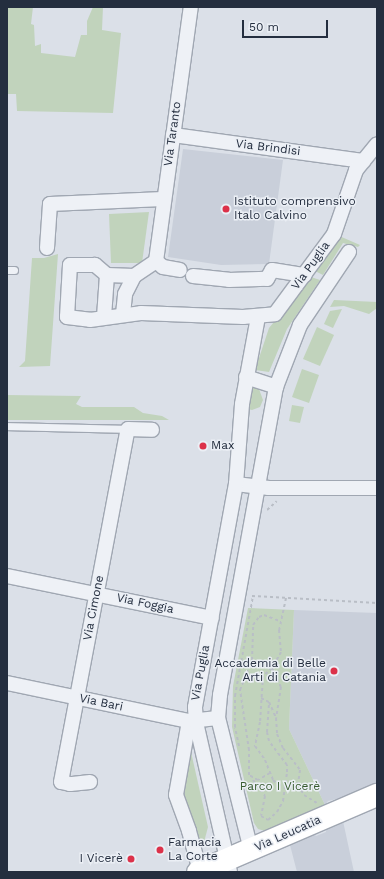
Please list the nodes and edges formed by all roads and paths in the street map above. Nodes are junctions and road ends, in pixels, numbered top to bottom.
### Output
1 (190, 7) edge
2 (173, 136) junction
3 (377, 144) edge
4 (363, 160) junction
5 (163, 199) junction
6 (47, 248) dead end
7 (349, 252) dead end
8 (156, 261) junction
9 (107, 275) junction
10 (305, 275) junction
11 (134, 276) junction
12 (124, 314) junction
13 (104, 317) junction
14 (258, 317) junction
15 (246, 377) junction
16 (276, 387) junction
17 (7, 426) edge
18 (128, 429) junction
19 (152, 430) dead end
20 (236, 484) junction
21 (260, 487) junction
22 (377, 488) edge
23 (280, 500) dead end
24 (265, 512) dead end
25 (7, 576) edge
26 (96, 594) junction
27 (286, 598) junction
28 (377, 603) edge
29 (212, 618) junction
30 (280, 621) junction
31 (248, 628) junction
32 (251, 629) junction
33 (272, 668) junction
34 (7, 683) edge
35 (237, 686) junction
36 (241, 687) junction
37 (77, 698) junction
38 (261, 698) junction
39 (269, 702) junction
40 (218, 718) junction
41 (276, 718) junction
42 (192, 721) junction
43 (240, 748) dead end
44 (244, 769) dead end
45 (247, 773) junction
46 (270, 773) junction
47 (252, 779) junction
48 (247, 781) dead end
49 (90, 782) dead end
50 (284, 785) junction
51 (298, 785) junction
52 (377, 795) edge
53 (313, 808) dead end
54 (251, 850) junction
55 (228, 866) edge
56 (198, 872) edge

1 - 2 street, Via Taranto
2 - 4 street, Via Brindisi
2 - 5 street, Via Taranto
3 - 4 street, Via Puglia
4 - 10 street, Via Puglia
5 - 6 street
5 - 8 street, Via Taranto
7 - 16 street, Via Puglia
8 - 10 street
8 - 11 street
9 - 11 street
9 - 13 street
9 - 13 street
10 - 14 street, Via Puglia
11 - 12 street
12 - 13 street
12 - 14 street
14 - 15 street, Via Puglia
15 - 16 street
15 - 20 street, Via Puglia
16 - 21 street, Via Puglia
17 - 18 lane
18 - 19 street
18 - 26 street, Via Cimone
20 - 21 street
20 - 29 street, Via Puglia
21 - 22 street
21 - 40 street, Via Puglia
23 - 24 path
25 - 26 street, Via Foggia
26 - 29 street, Via Foggia
26 - 37 street, Via Cimone
27 - 28 path
27 - 30 path
27 - 31 path
29 - 42 street, Via Puglia
30 - 32 path
30 - 33 path
31 - 32 path
31 - 35 path
32 - 36 path
33 - 38 path
33 - 41 path
34 - 37 street, Via Bari
35 - 36 path
35 - 43 path
36 - 45 path
37 - 42 street, Via Bari
37 - 49 street, Via Cimone
38 - 39 path
38 - 46 path
39 - 41 path
39 - 50 path
40 - 42 street
40 - 54 street, Via Puglia
41 - 51 path
42 - 55 street, Via Puglia
42 - 56 street, Via Puglia
44 - 45 path
45 - 47 path
45 - 48 path
46 - 47 path
46 - 50 path
47 - 50 path
50 - 51 path
51 - 53 path
52 - 54 main road, Via Leucatia
54 - 55 main road, Via Leucatia
55 - 56 main road, Via Leucatia

